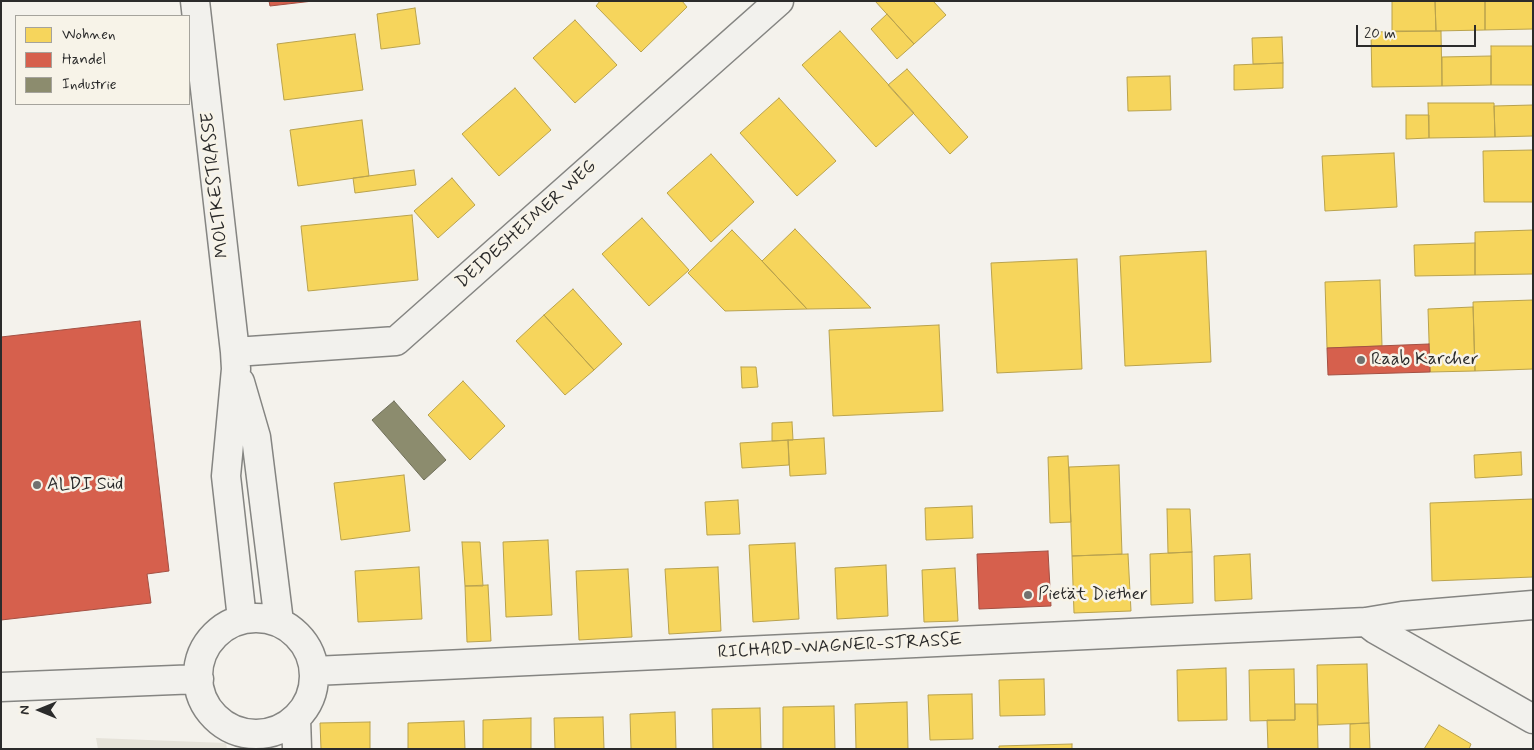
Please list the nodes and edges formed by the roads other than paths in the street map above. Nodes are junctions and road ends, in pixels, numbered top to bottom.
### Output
1 (195, 1) edge
2 (773, 4) edge
3 (235, 360) junction
4 (1533, 605) edge
5 (242, 619) junction
6 (279, 622) junction
7 (1366, 622) junction
8 (314, 671) junction
9 (199, 679) junction
10 (1, 687) edge
11 (296, 718) junction
12 (1533, 719) edge
13 (256, 741) edge
14 (297, 749) edge

1 - 3 street, MOLTKESTRASSE
2 - 3 street, DEIDESHEIMER WEG
3 - 5 street, MOLTKESTRASSE
3 - 6 street, MOLTKESTRASSE
4 - 7 street, RICHARD-WAGNER-STRASSE
5 - 6 street
5 - 9 street
6 - 8 street
7 - 8 street, RICHARD-WAGNER-STRASSE
7 - 12 street
8 - 11 street
9 - 10 street
9 - 13 street
11 - 13 street
11 - 14 street

